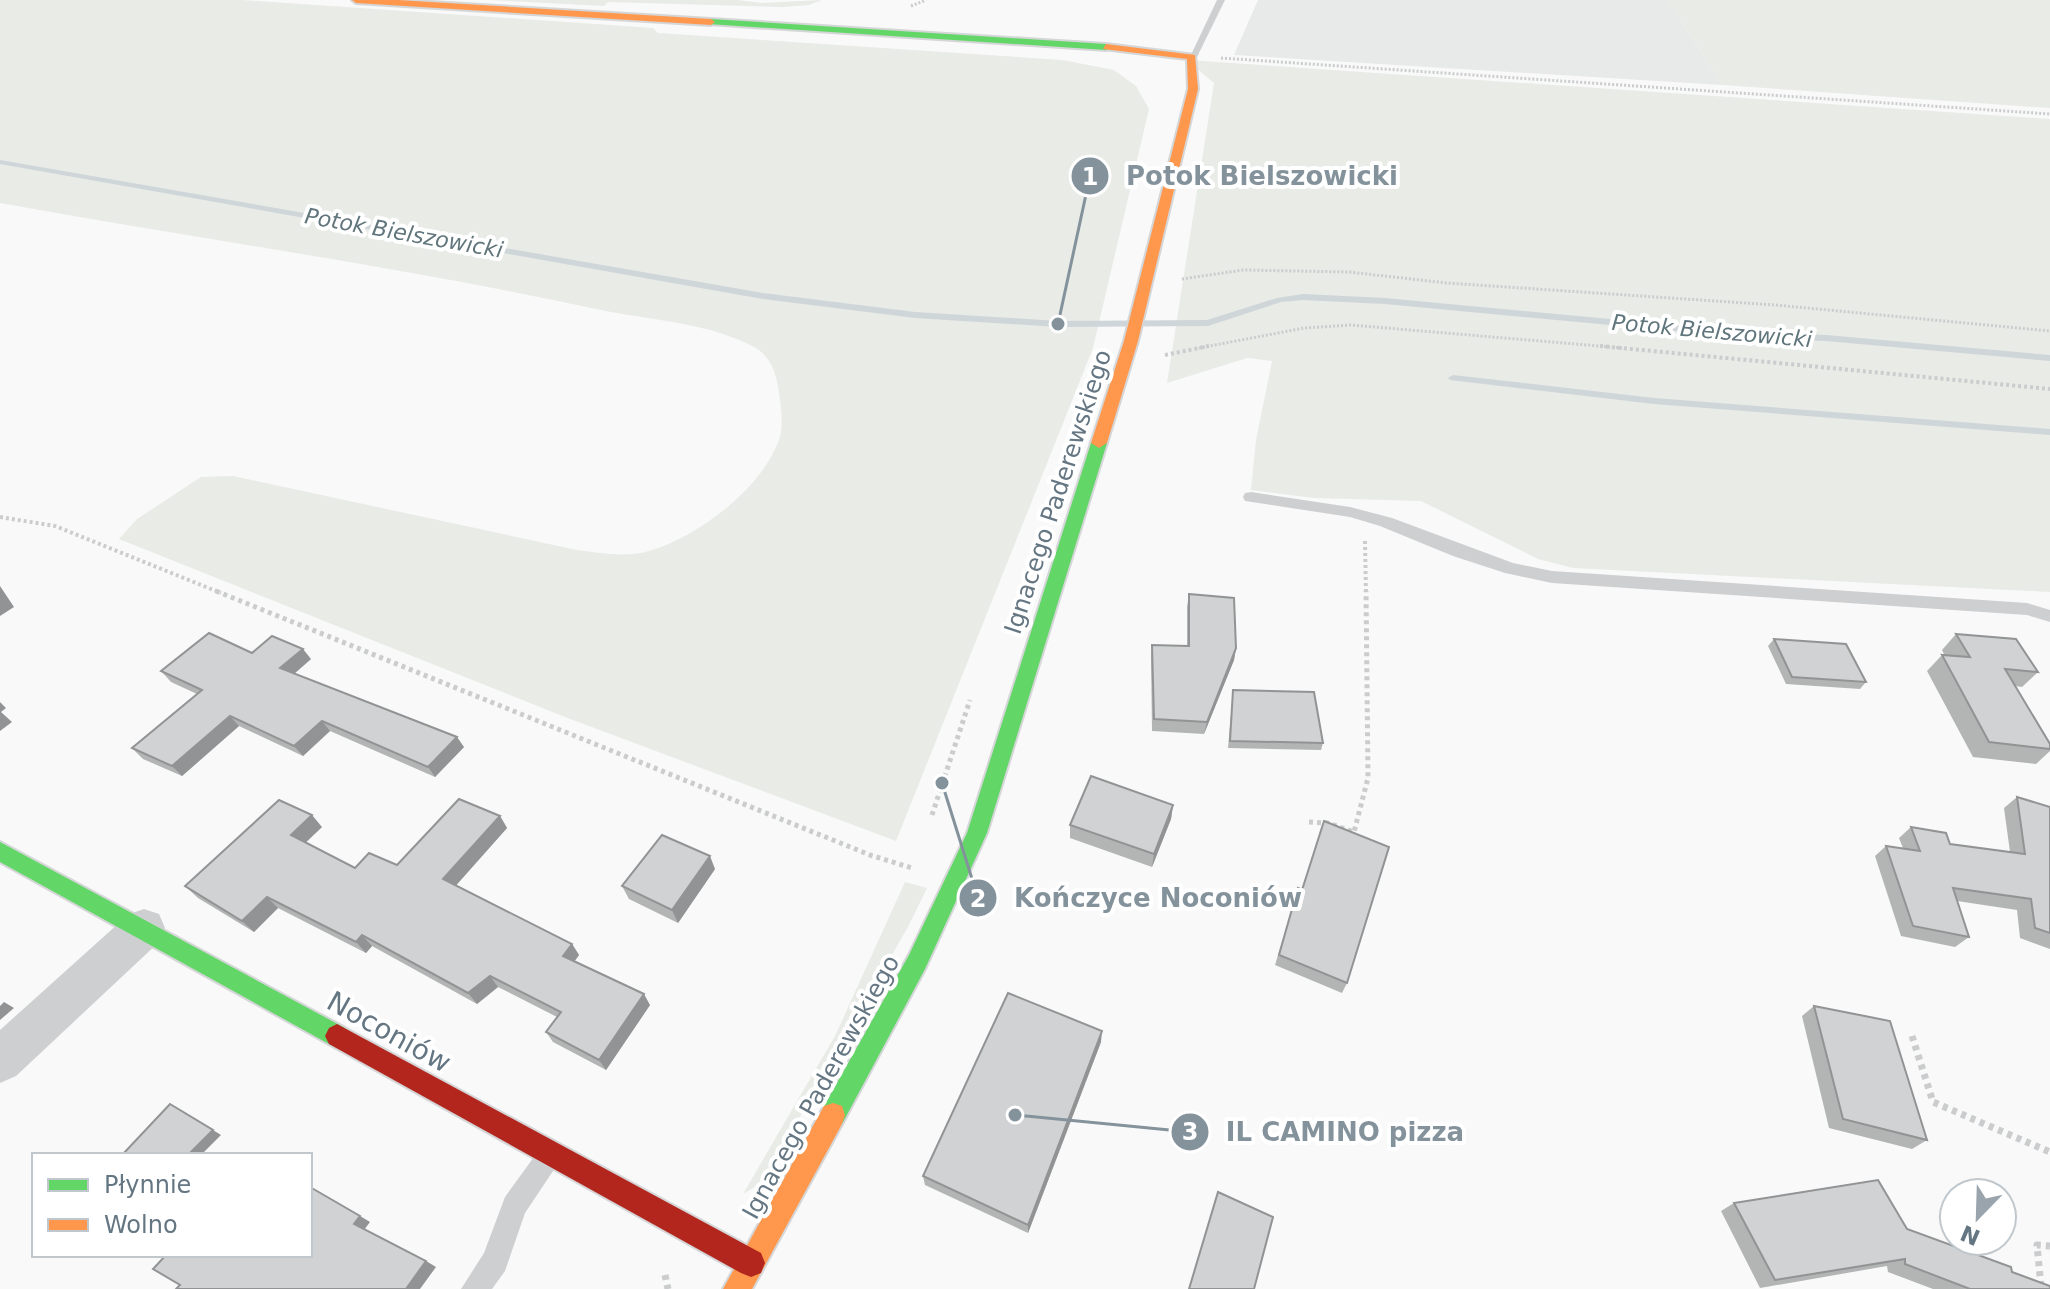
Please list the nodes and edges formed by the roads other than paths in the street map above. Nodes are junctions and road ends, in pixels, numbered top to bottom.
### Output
1 (356, 0) edge
2 (1221, 0) edge
3 (470, 3) edge
4 (785, 27) junction
5 (832, 30) junction
6 (888, 34) junction
7 (1192, 57) junction
8 (1251, 497) dead end
9 (2050, 616) edge
10 (0, 851) edge
11 (144, 928) junction
12 (0, 1060) edge
13 (552, 1153) junction
14 (751, 1263) junction
15 (475, 1289) edge
16 (737, 1289) edge

1 - 3 main road
2 - 7 lane
3 - 4 main road
4 - 5 main road
4 - 5 main road
5 - 6 main road
5 - 6 main road
6 - 7 main road
7 - 14 main road, Ignacego Paderewskiego
8 - 9 lane
10 - 11 main road, Noconiów
11 - 12 street
11 - 13 main road, Noconiów
13 - 14 main road, Noconiów
13 - 15 lane
14 - 16 main road, Ignacego Paderewskiego

